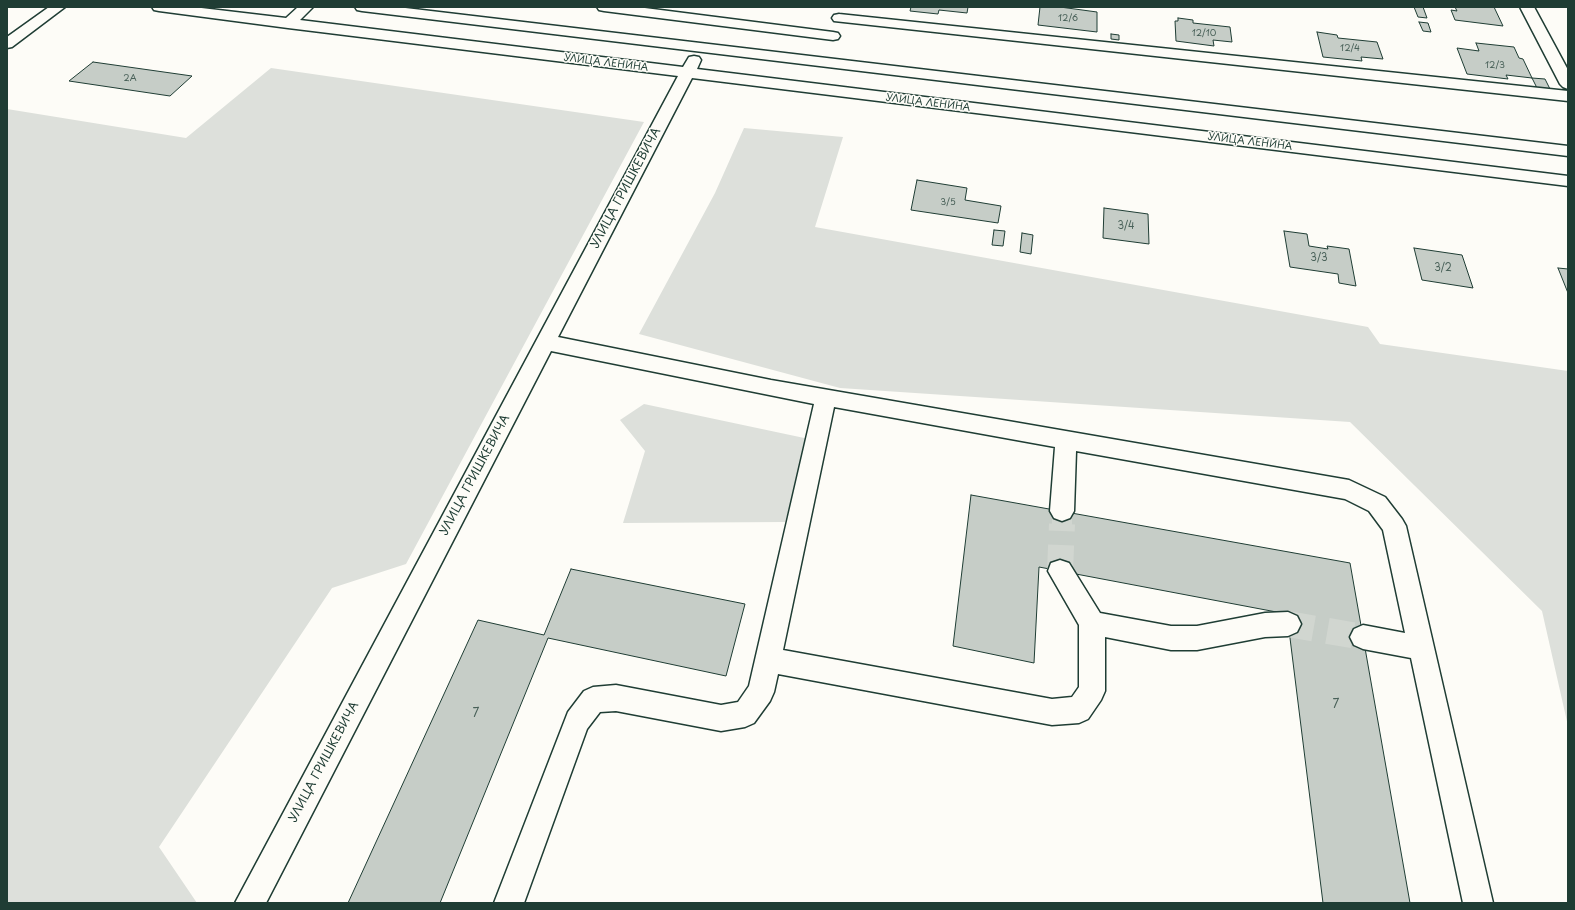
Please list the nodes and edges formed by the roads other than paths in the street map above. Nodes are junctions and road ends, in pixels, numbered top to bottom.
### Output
1 (58, 7) edge
2 (159, 7) edge
3 (306, 7) edge
4 (362, 7) edge
5 (604, 7) edge
6 (1527, 7) edge
7 (841, 13) edge
8 (592, 20) edge
9 (288, 24) junction
10 (833, 36) junction
11 (7, 44) edge
12 (700, 48) junction
13 (823, 62) junction
14 (687, 72) junction
15 (1568, 84) edge
16 (1568, 96) edge
17 (1568, 151) edge
18 (1568, 181) edge
19 (544, 342) junction
20 (826, 397) junction
21 (1066, 439) junction
22 (1062, 511) tunnel mouth
23 (1060, 571) tunnel mouth
24 (1092, 623) junction
25 (1288, 624) tunnel mouth
26 (1363, 637) tunnel mouth
27 (1421, 648) junction
28 (768, 660) junction
29 (250, 903) edge
30 (508, 903) edge
31 (1478, 903) edge

1 - 11 street
2 - 9 street, УЛИЦА ЛЕНИНА
3 - 9 street
4 - 8 street
5 - 10 street
6 - 15 street
7 - 10 street
7 - 16 street
8 - 12 street
9 - 14 street, УЛИЦА ЛЕНИНА
10 - 13 street
12 - 13 street
12 - 14 street, УЛИЦА ГРИШКЕВИЧА
13 - 17 street
14 - 18 street, УЛИЦА ЛЕНИНА
14 - 19 street, УЛИЦА ГРИШКЕВИЧА
19 - 20 street
19 - 29 street, УЛИЦА ГРИШКЕВИЧА
20 - 21 street
20 - 28 street
21 - 22 street
21 - 27 street
23 - 24 street
24 - 25 street
24 - 28 street
26 - 27 street
27 - 31 street
28 - 30 street

